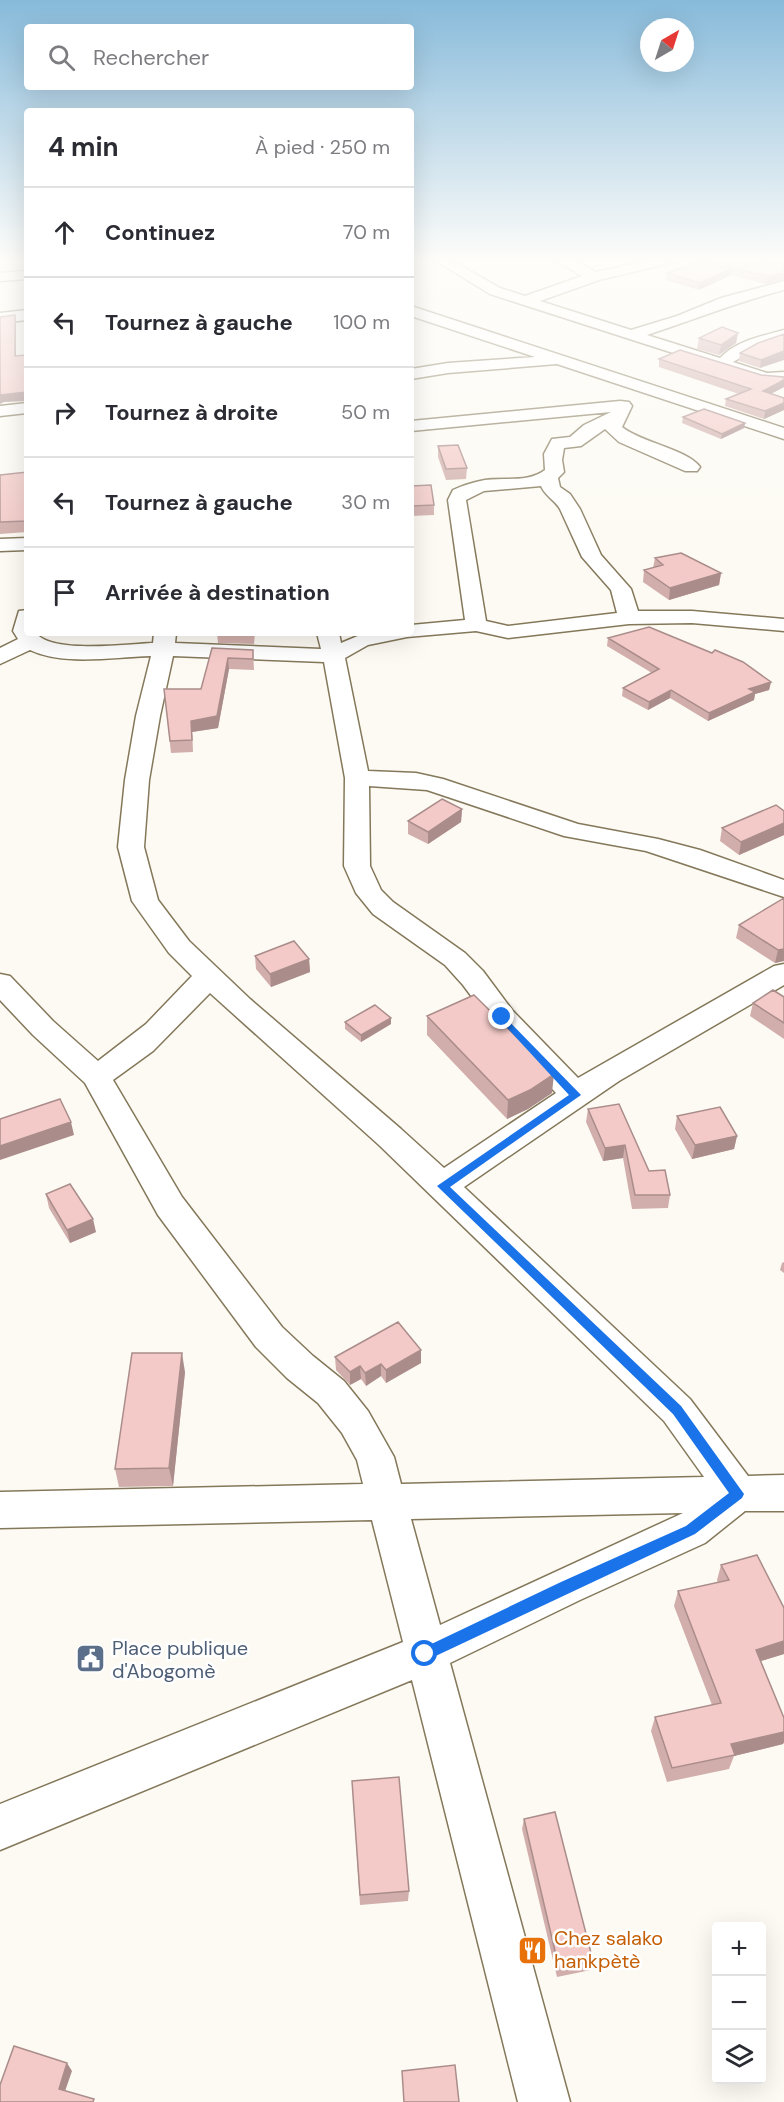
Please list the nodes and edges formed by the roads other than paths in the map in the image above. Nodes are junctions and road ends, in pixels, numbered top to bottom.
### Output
1 (551, 357) edge
2 (699, 357) edge
3 (730, 357) edge
4 (560, 360) junction
5 (723, 365) junction
6 (414, 374) edge
7 (784, 377) edge
8 (679, 401) junction
9 (24, 408) edge
10 (570, 410) junction
11 (0, 411) edge
12 (620, 411) junction
13 (414, 426) edge
14 (784, 434) edge
15 (545, 443) junction
16 (691, 467) dead end
17 (549, 478) junction
18 (24, 544) edge
19 (0, 545) edge
20 (629, 618) junction
21 (476, 625) junction
22 (784, 625) edge
23 (414, 631) edge
24 (27, 636) edge
25 (383, 636) edge
26 (30, 641) junction
27 (165, 641) edge
28 (331, 644) edge
29 (0, 657) edge
30 (357, 778) junction
31 (784, 889) edge
32 (784, 973) edge
33 (209, 976) junction
34 (0, 984) edge
35 (96, 1076) junction
36 (576, 1095) junction
37 (442, 1186) junction
38 (784, 1493) edge
39 (738, 1494) junction
40 (386, 1502) junction
41 (0, 1510) edge
42 (425, 1654) junction
43 (0, 1827) edge
44 (544, 2102) edge

1 - 4 street
2 - 5 street
3 - 5 street
4 - 6 street
4 - 8 street
5 - 7 street
8 - 12 street
8 - 14 street
9 - 11 street
10 - 12 street
10 - 13 street
10 - 15 street
12 - 15 street
12 - 16 street
15 - 17 street
17 - 20 street
17 - 21 street
18 - 19 street
20 - 21 street
20 - 22 street
21 - 23 street
24 - 26 street
25 - 28 street
26 - 27 street
26 - 29 street
27 - 28 street
27 - 33 street
28 - 30 street
30 - 31 street
30 - 36 street
32 - 36 street
33 - 35 street
33 - 37 street
34 - 35 street
35 - 40 street
36 - 37 street
37 - 39 street
38 - 39 street
39 - 40 street
39 - 42 street
40 - 41 street
40 - 42 street
42 - 43 street
42 - 44 street

